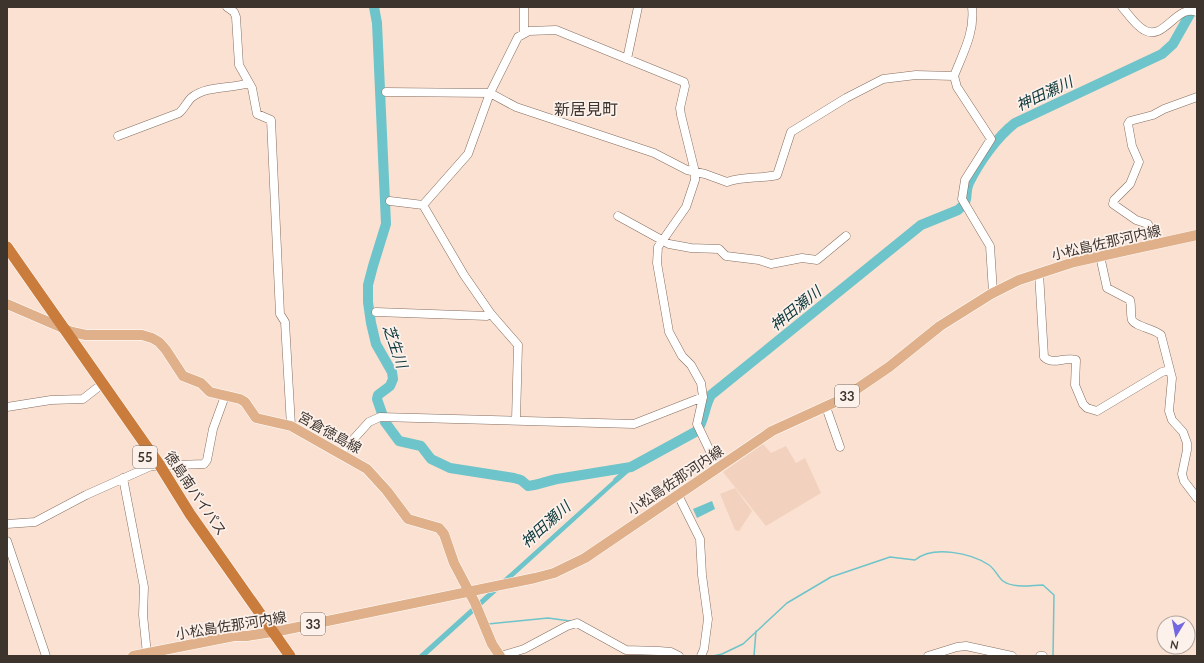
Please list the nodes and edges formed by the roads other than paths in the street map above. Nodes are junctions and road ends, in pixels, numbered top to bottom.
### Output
1 (227, 7) edge
2 (524, 7) edge
3 (638, 7) edge
4 (972, 7) edge
5 (1122, 7) edge
6 (1194, 11) edge
7 (524, 32) junction
8 (627, 59) junction
9 (954, 76) junction
10 (249, 83) junction
11 (386, 92) dead end
12 (490, 93) junction
13 (1197, 97) edge
14 (118, 136) dead end
15 (696, 172) junction
16 (390, 201) dead end
17 (423, 205) junction
18 (618, 216) dead end
19 (1197, 235) edge
20 (846, 236) dead end
21 (662, 241) junction
22 (1154, 245) junction
23 (7, 247) edge
24 (1100, 256) junction
25 (7, 260) edge
26 (1039, 273) junction
27 (993, 292) junction
28 (7, 304) edge
29 (376, 312) dead end
30 (491, 314) junction
31 (51, 324) junction
32 (63, 329) junction
33 (1170, 370) junction
34 (97, 388) junction
35 (225, 396) junction
36 (703, 397) junction
37 (7, 407) edge
38 (826, 407) junction
39 (516, 420) junction
40 (291, 426) junction
41 (840, 447) dead end
42 (340, 454) junction
43 (155, 465) junction
44 (718, 468) junction
45 (123, 478) junction
46 (678, 495) junction
47 (1197, 498) edge
48 (7, 524) edge
49 (7, 541) edge
50 (468, 591) junction
51 (270, 632) junction
52 (147, 654) junction
53 (46, 656) edge
54 (133, 656) edge
55 (281, 656) edge
56 (290, 656) edge
57 (500, 656) edge
58 (680, 656) edge
59 (701, 656) edge
60 (928, 656) edge
61 (1012, 656) edge
62 (1040, 656) edge
63 (1043, 656) edge

1 - 10 street
2 - 7 street
3 - 8 street
4 - 9 street
5 - 6 street
7 - 8 street
7 - 12 street
8 - 15 street
9 - 15 street
9 - 27 street
10 - 14 street
10 - 40 street
11 - 12 street
12 - 15 street
12 - 17 street
13 - 22 street
15 - 21 street
16 - 17 street
17 - 30 street
18 - 21 street
19 - 22 main road, 小松島佐那河内線 / 33
20 - 21 street
21 - 36 street
22 - 24 main road, 小松島佐那河内線 / 33
23 - 32 highway, 徳島南バイパス / 55
24 - 26 main road, 小松島佐那河内線 / 33
24 - 33 street
25 - 31 highway, 徳島南バイパス / 55
26 - 27 main road, 小松島佐那河内線 / 33
26 - 33 street
27 - 38 main road, 小松島佐那河内線 / 33
28 - 31 main road, 宮倉徳島線
29 - 30 street
30 - 39 street
31 - 32 main road, 宮倉徳島線
31 - 34 highway, 徳島南バイパス / 55
32 - 35 main road, 宮倉徳島線
32 - 43 highway, 徳島南バイパス / 55
33 - 47 street
34 - 37 street
34 - 43 highway, 徳島南バイパス / 55
35 - 40 main road, 宮倉徳島線
35 - 43 street
36 - 39 street
36 - 44 street
38 - 41 street
38 - 44 main road, 小松島佐那河内線 / 33
39 - 42 street
40 - 42 main road, 宮倉徳島線
42 - 50 main road, 宮倉徳島線
43 - 45 street
43 - 51 highway, 徳島南バイパス / 55
44 - 46 main road, 小松島佐那河内線 / 33
45 - 48 street
45 - 52 street
46 - 50 main road, 小松島佐那河内線 / 33
46 - 59 street
49 - 53 street
50 - 51 main road, 小松島佐那河内線 / 33
50 - 57 main road, 宮倉徳島線
51 - 52 main road, 小松島佐那河内線 / 33
51 - 55 highway, 徳島南バイパス / 55
51 - 56 highway, 徳島南バイパス / 55
52 - 54 main road, 小松島佐那河内線 / 33
57 - 58 street
60 - 61 street
62 - 63 street

